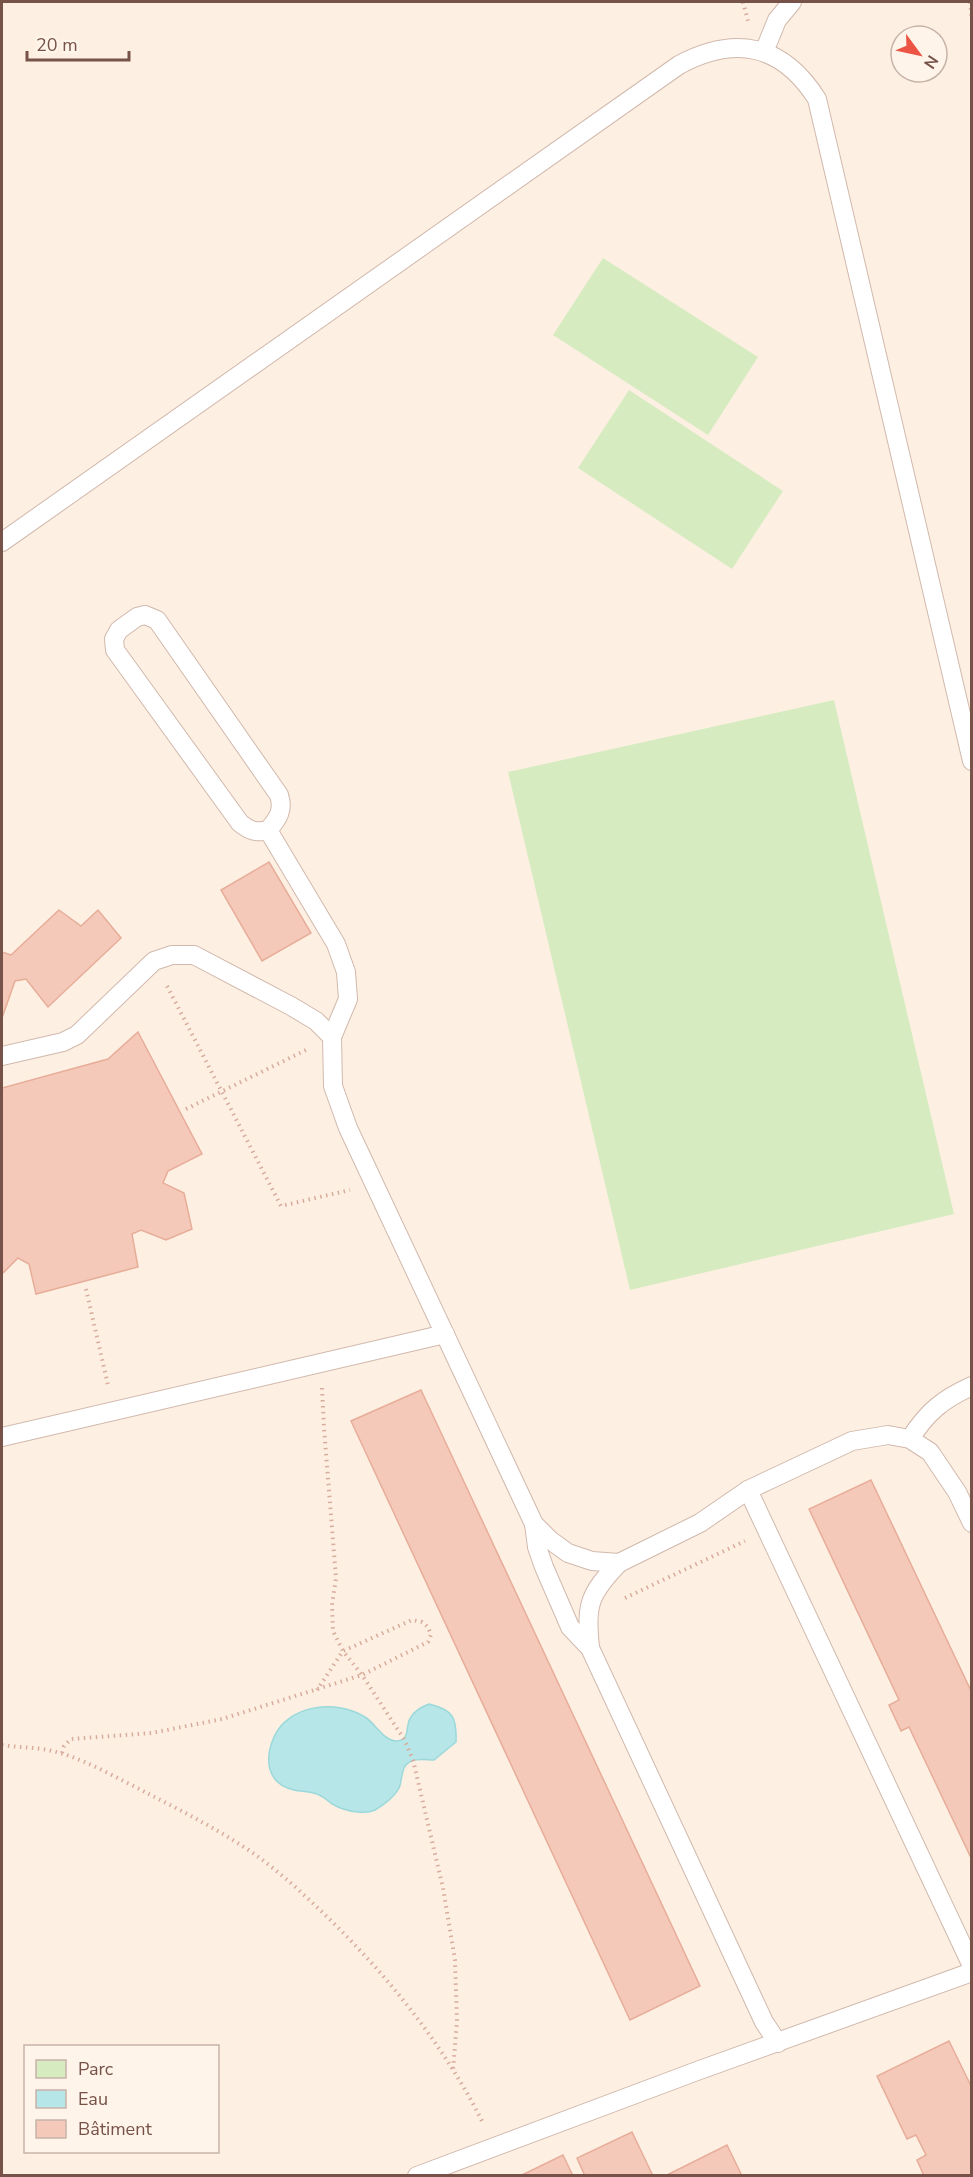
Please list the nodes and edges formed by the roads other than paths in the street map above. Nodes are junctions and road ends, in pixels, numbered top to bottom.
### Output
1 (792, 2) edge
2 (764, 52) junction
3 (2, 542) edge
4 (972, 761) edge
5 (268, 830) junction
6 (332, 1037) junction
7 (2, 1056) edge
8 (445, 1334) junction
9 (972, 1386) edge
10 (2, 1437) edge
11 (910, 1439) junction
12 (748, 1490) junction
13 (972, 1523) edge
14 (534, 1524) junction
15 (619, 1563) junction
16 (590, 1648) junction
17 (972, 1966) edge
18 (972, 1972) edge
19 (778, 2043) junction
20 (417, 2175) edge

1 - 2 lane
2 - 3 lane
2 - 4 lane
5 - 5 lane
5 - 6 lane
6 - 7 lane
6 - 8 lane
8 - 10 lane
8 - 14 lane
9 - 11 lane
11 - 12 lane
11 - 13 lane
12 - 15 lane
12 - 17 lane
14 - 15 lane
14 - 16 lane
15 - 16 lane
16 - 19 lane
18 - 19 lane
19 - 20 lane

